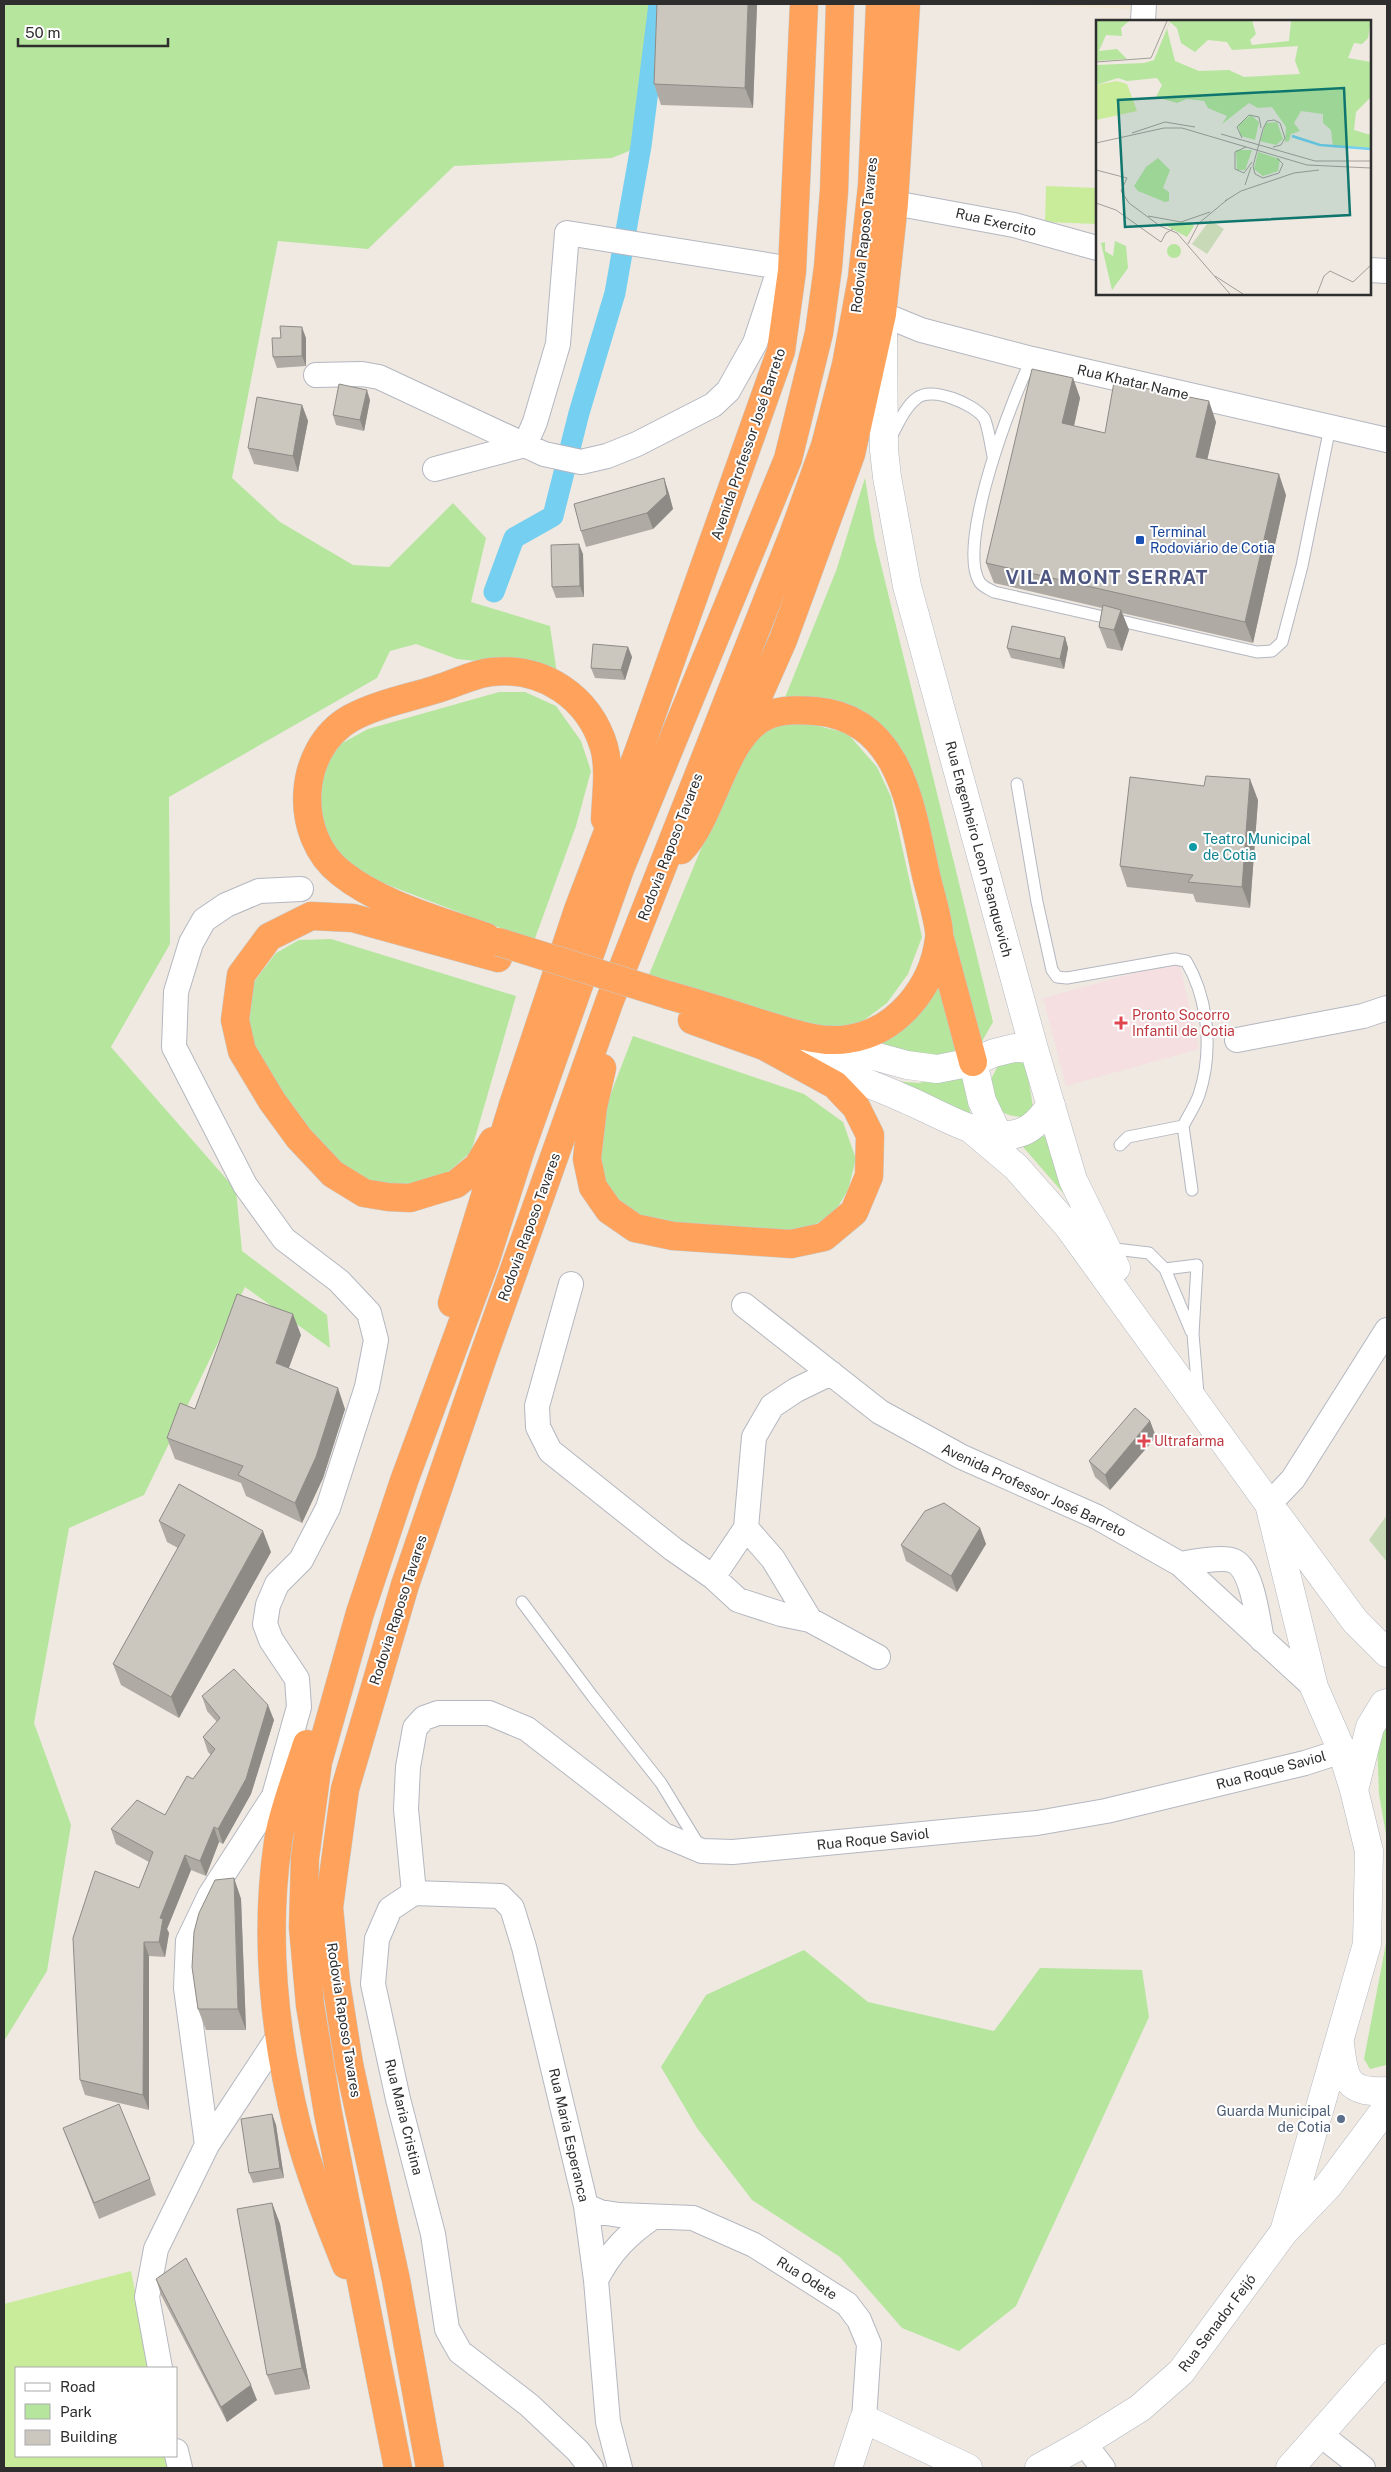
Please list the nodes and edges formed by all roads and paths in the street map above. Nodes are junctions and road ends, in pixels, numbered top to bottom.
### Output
1 (804, 4) edge
2 (840, 4) edge
3 (880, 4) edge
4 (906, 4) edge
5 (1144, 4) edge
6 (1143, 20) edge
7 (894, 203) junction
8 (1096, 248) edge
9 (786, 269) junction
10 (1371, 270) edge
11 (1387, 271) edge
12 (882, 314) junction
13 (819, 333) junction
14 (1032, 359) junction
15 (316, 375) dead end
16 (984, 418) junction
17 (1006, 422) junction
18 (1330, 427) junction
19 (1387, 440) edge
20 (534, 450) junction
21 (884, 450) junction
22 (993, 456) junction
23 (435, 469) dead end
24 (740, 737) junction
25 (638, 753) junction
26 (1016, 784) dead end
27 (604, 841) junction
28 (659, 873) junction
29 (301, 889) dead end
30 (940, 938) junction
31 (498, 950) junction
32 (610, 1000) junction
33 (666, 1003) junction
34 (1387, 1008) edge
35 (806, 1037) junction
36 (1237, 1040) dead end
37 (764, 1046) junction
38 (1034, 1049) junction
39 (973, 1062) junction
40 (513, 1105) junction
41 (1051, 1105) junction
42 (1182, 1126) junction
43 (970, 1128) junction
44 (997, 1135) junction
45 (1120, 1146) dead end
46 (1016, 1167) junction
47 (1192, 1190) dead end
48 (1105, 1248) junction
49 (1165, 1269) junction
50 (571, 1284) dead end
51 (744, 1305) dead end
52 (1387, 1330) edge
53 (1193, 1334) junction
54 (1166, 1359) junction
55 (831, 1373) junction
56 (1199, 1405) junction
57 (404, 1481) junction
58 (1269, 1504) junction
59 (746, 1528) junction
60 (1180, 1564) junction
61 (713, 1577) junction
62 (522, 1602) dead end
63 (360, 1614) junction
64 (810, 1620) junction
65 (1262, 1640) junction
66 (1387, 1653) edge
67 (878, 1657) dead end
68 (1314, 1686) junction
69 (1387, 1703) edge
70 (1342, 1751) junction
71 (1354, 1790) junction
72 (702, 1851) junction
73 (414, 1893) junction
74 (279, 2036) junction
75 (1340, 2040) junction
76 (1387, 2091) edge
77 (1387, 2107) edge
78 (207, 2145) junction
79 (586, 2206) junction
80 (653, 2217) junction
81 (1284, 2232) junction
82 (596, 2280) junction
83 (373, 2334) junction
84 (1387, 2358) edge
85 (160, 2367) edge
86 (864, 2419) junction
87 (1321, 2435) junction
88 (1084, 2443) junction
89 (398, 2468) edge
90 (430, 2468) edge
91 (591, 2468) edge
92 (620, 2468) edge
93 (848, 2468) edge
94 (968, 2468) edge
95 (1039, 2468) edge
96 (1103, 2468) edge
97 (1290, 2468) edge
98 (1363, 2468) edge

1 - 9 highway, Avenida Professor José Barreto
2 - 13 highway, Rodovia Raposo Tavares
3 - 28 highway, Rodovia Raposo Tavares
4 - 7 highway
5 - 6 street
7 - 8 street, Rua Exercito
7 - 12 highway
9 - 20 street
9 - 20 street
9 - 25 highway, Avenida Professor José Barreto
10 - 11 street
12 - 14 street, Rua Khatar Name
12 - 21 main road, Rua Engenheiro Leon Psanquevich
12 - 24 highway
13 - 25 highway
13 - 57 highway, Rodovia Raposo Tavares
14 - 17 lane
14 - 18 street, Rua Khatar Name
15 - 20 street
16 - 17 lane
16 - 21 lane
16 - 22 lane
17 - 22 lane
18 - 19 street, Rua Khatar Name
18 - 22 lane
20 - 23 street
21 - 38 main road, Rua Engenheiro Leon Psanquevich
24 - 28 highway
24 - 30 highway
25 - 27 highway
26 - 42 lane
27 - 31 highway
27 - 40 highway
28 - 32 highway, Rodovia Raposo Tavares
29 - 78 street
30 - 35 highway
30 - 39 highway
31 - 33 highway, bridge
31 - 40 highway
32 - 37 highway
32 - 90 highway, Rodovia Raposo Tavares
33 - 35 highway
33 - 37 highway
34 - 36 street
35 - 39 main road
37 - 43 main road
38 - 39 main road
38 - 41 main road, Rua Engenheiro Leon Psanquevich
39 - 44 main road
40 - 57 highway
41 - 44 main road
41 - 48 main road, Rua Engenheiro Leon Psanquevich
42 - 45 lane
42 - 47 lane
43 - 44 main road
43 - 46 main road
44 - 46 main road
46 - 54 main road, Rua Engenheiro Leon Psanquevich
48 - 49 lane
48 - 54 main road, Rua Engenheiro Leon Psanquevich
49 - 53 lane
49 - 53 lane
50 - 61 street
51 - 55 street, Avenida Professor José Barreto
52 - 58 street
53 - 56 lane
54 - 56 main road, Rua Engenheiro Leon Psanquevich
55 - 59 street
55 - 60 street, Avenida Professor José Barreto
56 - 58 main road, Rua Engenheiro Leon Psanquevich
57 - 63 highway, Rodovia Raposo Tavares
58 - 66 main road
58 - 68 main road, Rua Engenheiro Leon Psanquevich
59 - 61 street
59 - 64 street
60 - 65 street, Avenida Professor José Barreto
60 - 65 street
61 - 64 street
62 - 72 lane
63 - 74 highway
63 - 83 highway, Rodovia Raposo Tavares
64 - 67 street
65 - 68 street, Avenida Professor José Barreto
68 - 70 main road, Rua Engenheiro Leon Psanquevich
69 - 71 main road
70 - 71 main road, Rua Engenheiro Leon Psanquevich
70 - 72 street, Rua Roque Saviol
71 - 75 main road, Rua Engenheiro Leon Psanquevich
72 - 73 street, Rua Roque Saviol
73 - 79 street, Rua Maria Esperanca
73 - 91 street, Rua Maria Cristina
74 - 78 street
74 - 83 highway
75 - 76 main road
75 - 81 main road, Rua Engenheiro Leon Psanquevich
77 - 81 main road
78 - 85 street
79 - 80 street, Rua Odete
79 - 82 street, Rua Maria Esperanca
80 - 82 street
80 - 86 street, Rua Odete
81 - 88 main road, Rua Senador Feijó
82 - 92 street, Rua Maria Esperanca
83 - 89 highway, Rodovia Raposo Tavares
84 - 87 main road
86 - 93 main road
86 - 94 main road
87 - 97 main road
87 - 98 street
88 - 95 main road, Rua Senador Feijó
88 - 96 street

